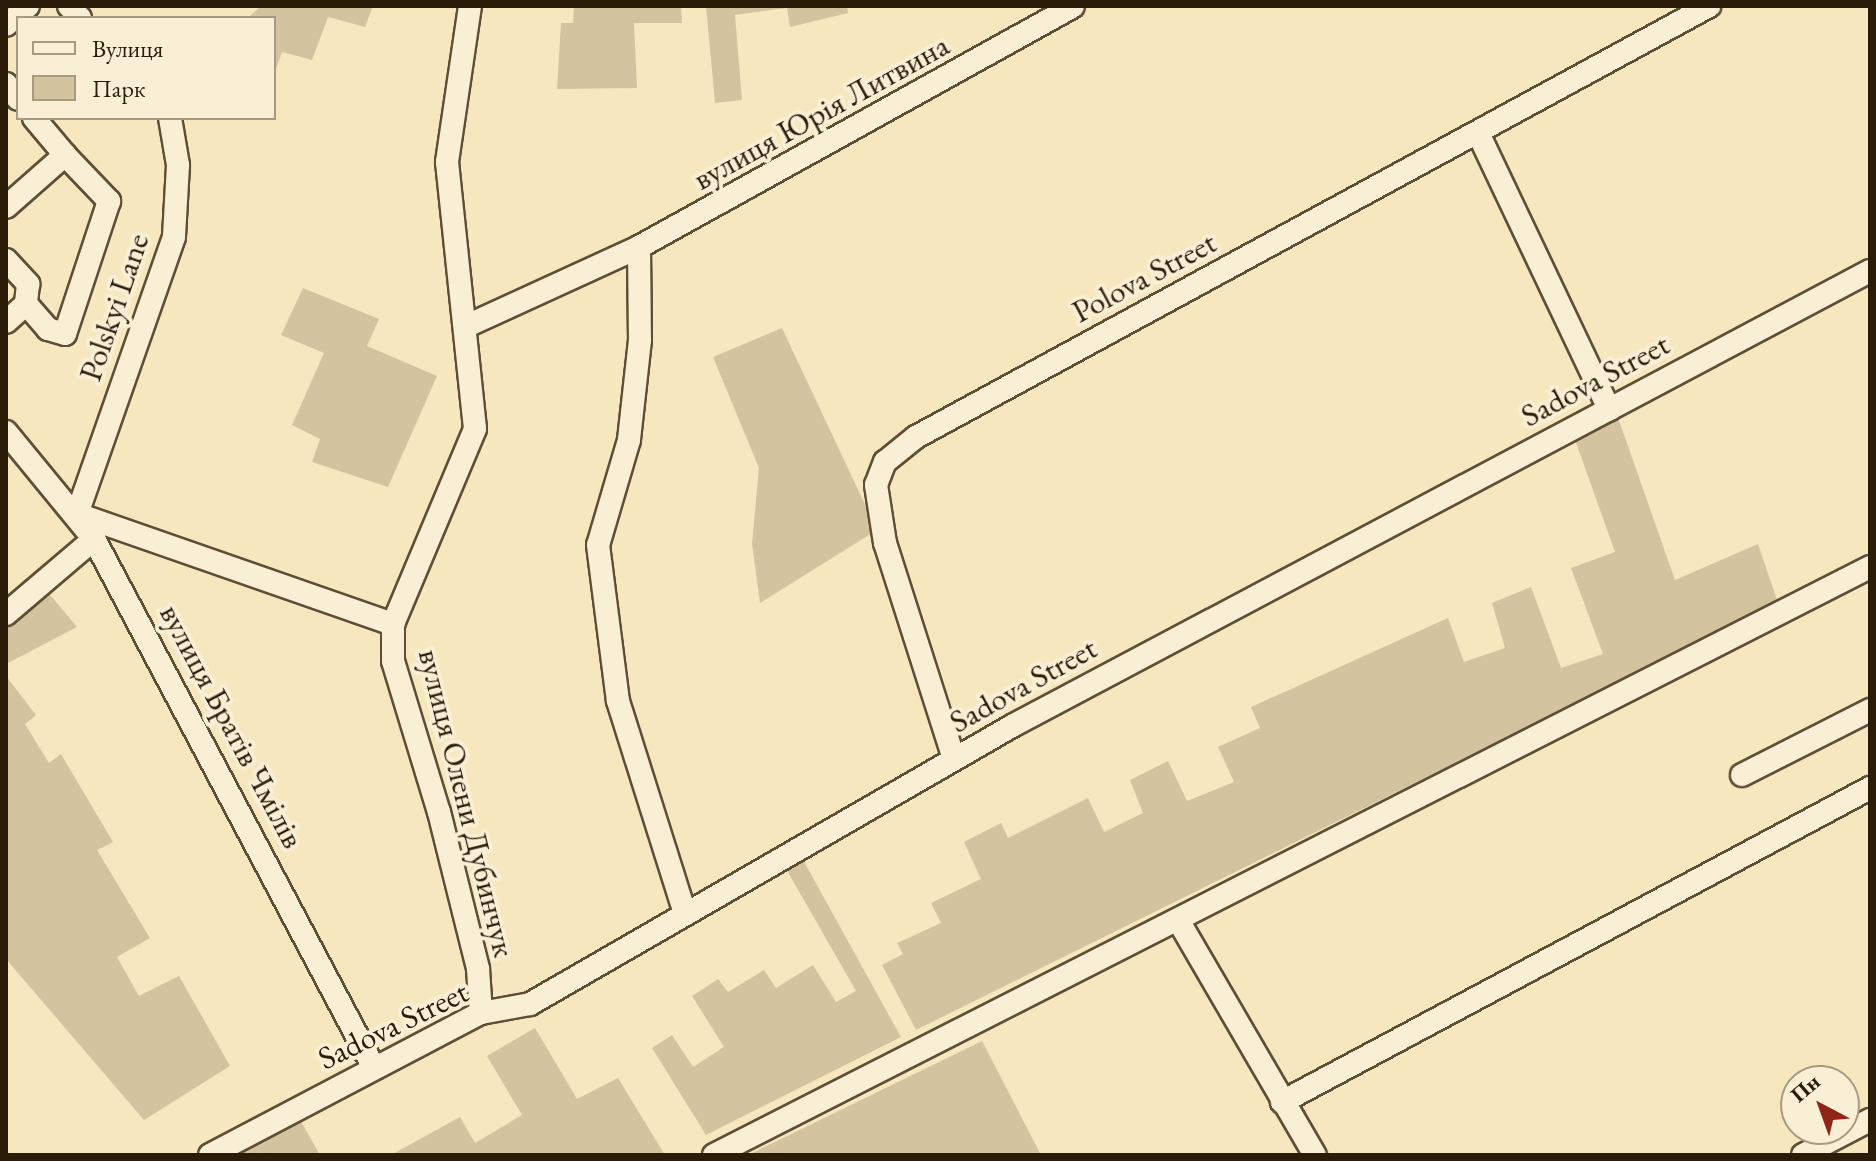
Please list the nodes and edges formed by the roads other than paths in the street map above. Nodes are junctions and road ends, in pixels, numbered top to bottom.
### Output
1 (470, 6) edge
2 (1073, 6) edge
3 (1695, 10) edge
4 (36, 120) edge
5 (170, 120) edge
6 (1478, 133) junction
7 (65, 155) junction
8 (6, 207) edge
9 (639, 247) junction
10 (6, 260) edge
11 (1870, 271) edge
12 (26, 304) junction
13 (6, 322) edge
14 (469, 325) junction
15 (1609, 409) junction
16 (6, 432) edge
17 (77, 514) junction
18 (94, 539) junction
19 (1870, 567) edge
20 (6, 614) edge
21 (393, 624) junction
22 (1870, 710) edge
23 (954, 759) junction
24 (1742, 775) dead end
25 (1870, 788) edge
26 (685, 913) junction
27 (1178, 920) junction
28 (481, 1013) junction
29 (374, 1068) junction
30 (1282, 1102) junction
31 (1870, 1120) edge
32 (210, 1155) edge
33 (714, 1155) edge
34 (1315, 1155) edge
35 (1803, 1155) edge

1 - 14 street, вулиця Олени Дубинчук
2 - 9 street, вулиця Юрія Литвина
3 - 6 street, Polova Street
4 - 7 street
5 - 17 street, Polskyi Lane
6 - 15 street
6 - 23 street, Polova Street
7 - 8 street
7 - 12 street
9 - 14 street, вулиця Юрія Литвина
9 - 26 street
10 - 12 street
11 - 15 street, Sadova Street
12 - 13 street
14 - 21 street, вулиця Олени Дубинчук
15 - 23 street, Sadova Street
16 - 17 street, вулиця Братів Чмілів
17 - 18 street, вулиця Братів Чмілів
17 - 21 street
18 - 20 street
18 - 29 street, вулиця Братів Чмілів
19 - 27 street
21 - 28 street, вулиця Олени Дубинчук
22 - 24 street
23 - 26 street, Sadova Street
25 - 30 street
26 - 28 street, Sadova Street
27 - 30 street
27 - 33 street
28 - 29 street, Sadova Street
29 - 32 street, Sadova Street
30 - 34 street
31 - 35 street

